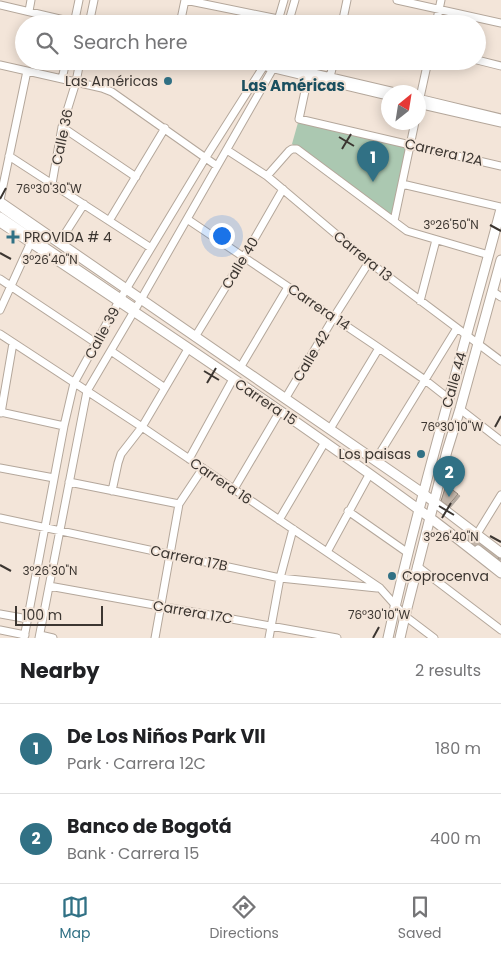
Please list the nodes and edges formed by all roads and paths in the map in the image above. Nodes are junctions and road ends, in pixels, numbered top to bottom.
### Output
1 (31, 0) edge
2 (79, 0) edge
3 (94, 0) edge
4 (186, 0) edge
5 (284, 0) edge
6 (295, 0) edge
7 (347, 0) edge
8 (397, 0) edge
9 (440, 0) edge
10 (0, 5) edge
11 (438, 9) junction
12 (29, 12) junction
13 (42, 15) edge
14 (78, 15) edge
15 (91, 15) edge
16 (182, 15) edge
17 (249, 15) edge
18 (280, 15) edge
19 (291, 15) edge
20 (344, 15) edge
21 (437, 15) edge
22 (465, 15) edge
23 (486, 20) edge
24 (501, 23) edge
25 (486, 62) edge
26 (0, 65) edge
27 (501, 66) edge
28 (15, 68) edge
29 (22, 70) edge
30 (64, 70) edge
31 (78, 70) edge
32 (262, 70) edge
33 (272, 70) edge
34 (289, 70) edge
35 (298, 70) edge
36 (332, 70) edge
37 (426, 70) edge
38 (27, 71) junction
39 (308, 77) junction
40 (330, 77) junction
41 (62, 79) junction
42 (76, 82) junction
43 (423, 85) edge
44 (381, 89) edge
45 (381, 94) edge
46 (426, 103) edge
47 (426, 104) edge
48 (501, 118) edge
49 (501, 123) edge
50 (62, 127) junction
51 (165, 128) junction
52 (413, 130) edge
53 (410, 144) junction
54 (227, 150) junction
55 (9, 156) junction
56 (206, 158) junction
57 (217, 166) junction
58 (501, 166) edge
59 (267, 176) junction
60 (136, 177) junction
61 (52, 184) junction
62 (402, 184) junction
63 (283, 189) junction
64 (0, 201) edge
65 (84, 204) junction
66 (0, 208) edge
67 (501, 208) edge
68 (0, 216) edge
69 (187, 219) junction
70 (109, 221) junction
71 (394, 221) junction
72 (0, 222) edge
73 (436, 240) junction
74 (31, 242) junction
75 (59, 243) junction
76 (151, 248) junction
77 (489, 254) junction
78 (244, 257) junction
79 (501, 260) edge
80 (369, 262) junction
81 (0, 279) edge
82 (11, 286) junction
83 (288, 287) junction
84 (492, 291) junction
85 (123, 295) junction
86 (501, 297) edge
87 (420, 301) junction
88 (138, 305) junction
89 (0, 310) edge
90 (334, 318) junction
91 (457, 328) junction
92 (0, 334) edge
93 (467, 336) junction
94 (195, 337) junction
95 (13, 343) junction
96 (96, 344) junction
97 (478, 344) junction
98 (188, 348) junction
99 (379, 348) junction
100 (111, 351) junction
101 (501, 361) edge
102 (240, 368) junction
103 (233, 379) junction
104 (426, 380) junction
105 (74, 383) junction
106 (165, 388) junction
107 (87, 391) junction
108 (448, 398) junction
109 (285, 399) junction
110 (460, 409) junction
111 (0, 412) edge
112 (280, 412) junction
113 (64, 426) junction
114 (142, 427) junction
115 (330, 429) junction
116 (501, 441) edge
117 (325, 442) junction
118 (189, 459) junction
119 (375, 460) junction
120 (0, 468) edge
121 (203, 468) junction
122 (369, 475) junction
123 (54, 478) junction
124 (69, 482) junction
125 (234, 489) junction
126 (112, 491) junction
127 (501, 495) edge
128 (421, 502) junction
129 (180, 504) junction
130 (432, 510) junction
131 (348, 511) junction
132 (0, 518) edge
133 (279, 520) junction
134 (45, 528) junction
135 (293, 529) junction
136 (60, 531) junction
137 (477, 534) junction
138 (327, 552) junction
139 (408, 553) junction
140 (501, 553) edge
141 (171, 554) junction
142 (501, 558) edge
143 (417, 566) junction
144 (501, 567) edge
145 (501, 573) edge
146 (280, 578) junction
147 (49, 586) junction
148 (380, 588) junction
149 (395, 605) junction
150 (161, 606) junction
151 (0, 614) edge
152 (405, 616) junction
153 (28, 619) junction
154 (271, 626) junction
155 (0, 630) edge
156 (501, 630) edge
157 (24, 636) edge
158 (40, 637) edge
159 (54, 638) edge
160 (155, 638) edge
161 (269, 638) edge
162 (337, 638) edge
163 (388, 638) edge
164 (400, 638) edge
165 (434, 638) edge

1 - 12 street
2 - 14 street
3 - 15 street
4 - 16 street
4 - 17 street
5 - 18 street
6 - 19 street
7 - 20 street
8 - 11 street
9 - 11 street
10 - 12 street
11 - 21 street
11 - 22 street
12 - 13 street
23 - 24 street
25 - 27 street
26 - 28 street
29 - 38 street
30 - 41 street
31 - 42 street, Calle 36
32 - 56 street, Calle 39
33 - 54 street, Calle 39
34 - 39 street
35 - 40 street
36 - 40 street
37 - 43 street
38 - 41 street
38 - 55 street
39 - 45 street
39 - 53 street, Carrera 12A
40 - 44 street
41 - 42 street
42 - 50 street, Calle 36
42 - 51 street
46 - 48 street
47 - 49 street
50 - 60 street
50 - 61 street, Calle 36
51 - 56 street
51 - 60 street
52 - 53 street
53 - 58 street, Carrera 12A
53 - 62 street
54 - 57 street, Calle 39
54 - 59 street, Carrera 13
55 - 61 street
55 - 64 street
56 - 57 street
56 - 76 street, Calle 39
57 - 69 street, Calle 39
59 - 63 street, Carrera 13
59 - 71 street
60 - 70 street
61 - 65 street
62 - 67 street
62 - 71 street
63 - 78 street, Calle 40
63 - 80 street, Carrera 13
64 - 75 main road, Carrera 15
65 - 70 street
65 - 75 street
66 - 85 street
67 - 77 main road, Calle 44
68 - 85 street
69 - 78 street, Carrera 14
69 - 88 street, Calle 39
70 - 76 street
71 - 73 street
72 - 74 main road, Carrera 15
73 - 77 street
73 - 87 street
74 - 82 street
74 - 85 main road, Carrera 15
75 - 85 main road, Carrera 15
76 - 85 street, Calle 39
77 - 93 main road, Calle 44
78 - 83 street, Carrera 14
78 - 94 street, Calle 40
79 - 84 main road, Calle 44
80 - 87 street, Carrera 13
80 - 90 street, Calle 42
81 - 82 street
82 - 89 street
82 - 96 street
83 - 90 street, Carrera 14
83 - 102 street
84 - 86 street
84 - 97 main road, Calle 44
85 - 88 main road, Carrera 15
85 - 88 main road, Carrera 15
85 - 96 street, Calle 39
87 - 91 street, Carrera 13
88 - 94 main road, Carrera 15
88 - 98 main road, Carrera 15
88 - 100 street, Calle 39
88 - 128 street
90 - 99 street, Carrera 14
90 - 109 street, Calle 42
91 - 93 street, Carrera 13
91 - 104 street
92 - 95 street, Carrera 16
93 - 97 street, Carrera 13
93 - 108 main road, Calle 44
94 - 102 main road, Carrera 15
95 - 105 street, Carrera 16
95 - 111 street
96 - 105 street, Calle 39
97 - 101 street, Carrera 13
97 - 110 main road, Calle 44
98 - 103 main road, Carrera 15
98 - 106 street
99 - 104 street, Carrera 14
99 - 115 street
100 - 106 street
100 - 107 street, Calle 39
102 - 109 main road, Carrera 15
103 - 112 main road, Carrera 15
103 - 118 street
104 - 108 street, Carrera 14
104 - 119 street
105 - 107 street, Carrera 16
105 - 113 street, Calle 39
106 - 114 street
107 - 114 street, Carrera 16
107 - 124 street, Calle 39
108 - 128 main road, Calle 44
109 - 115 main road, Carrera 15
110 - 116 street
110 - 130 main road, Calle 44
111 - 113 street
112 - 117 main road, Carrera 15
112 - 125 street
113 - 123 street, Calle 39
114 - 118 street, Carrera 16
114 - 126 street
115 - 119 main road, Carrera 15
117 - 122 main road, Carrera 15
117 - 133 street
118 - 121 street, Carrera 16
119 - 128 main road, Carrera 15
120 - 123 street
121 - 125 street, Carrera 16
121 - 129 street
122 - 128 main road, Carrera 15
122 - 131 street
123 - 134 street, Calle 39
124 - 126 street
124 - 136 street, Calle 39
125 - 133 street, Carrera 16
126 - 129 street
127 - 137 street
128 - 130 main road, Carrera 15
128 - 130 main road, Carrera 15
128 - 139 main road, Calle 44
129 - 141 street
130 - 137 main road, Carrera 15
130 - 142 street
130 - 143 main road, Calle 44
130 - 144 street
130 - 145 main road, Carrera 15
131 - 138 street
131 - 139 street
132 - 134 street, Carrera 17B
133 - 135 street, Carrera 16
134 - 136 street, Carrera 17B
134 - 153 street, Calle 39
135 - 138 street, Carrera 16
135 - 146 street
136 - 141 street, Carrera 17B
136 - 147 street, Calle 39
137 - 140 main road, Carrera 15
138 - 148 street, Carrera 16
139 - 149 main road, Calle 44
141 - 146 street, Carrera 17B
141 - 150 street
143 - 152 main road, Calle 44
143 - 156 street
146 - 148 street, Carrera 17B
146 - 154 street
147 - 150 street, Carrera 17C
147 - 158 street, Calle 39
148 - 149 street, Carrera 16
149 - 152 street, Carrera 16
149 - 163 main road, Calle 44
150 - 154 street, Carrera 17C
150 - 160 street
151 - 153 street
152 - 164 main road, Calle 44
152 - 165 street, Carrera 16
153 - 157 street, Calle 39
154 - 161 street
154 - 162 street, Carrera 17C
155 - 157 street
158 - 159 street

